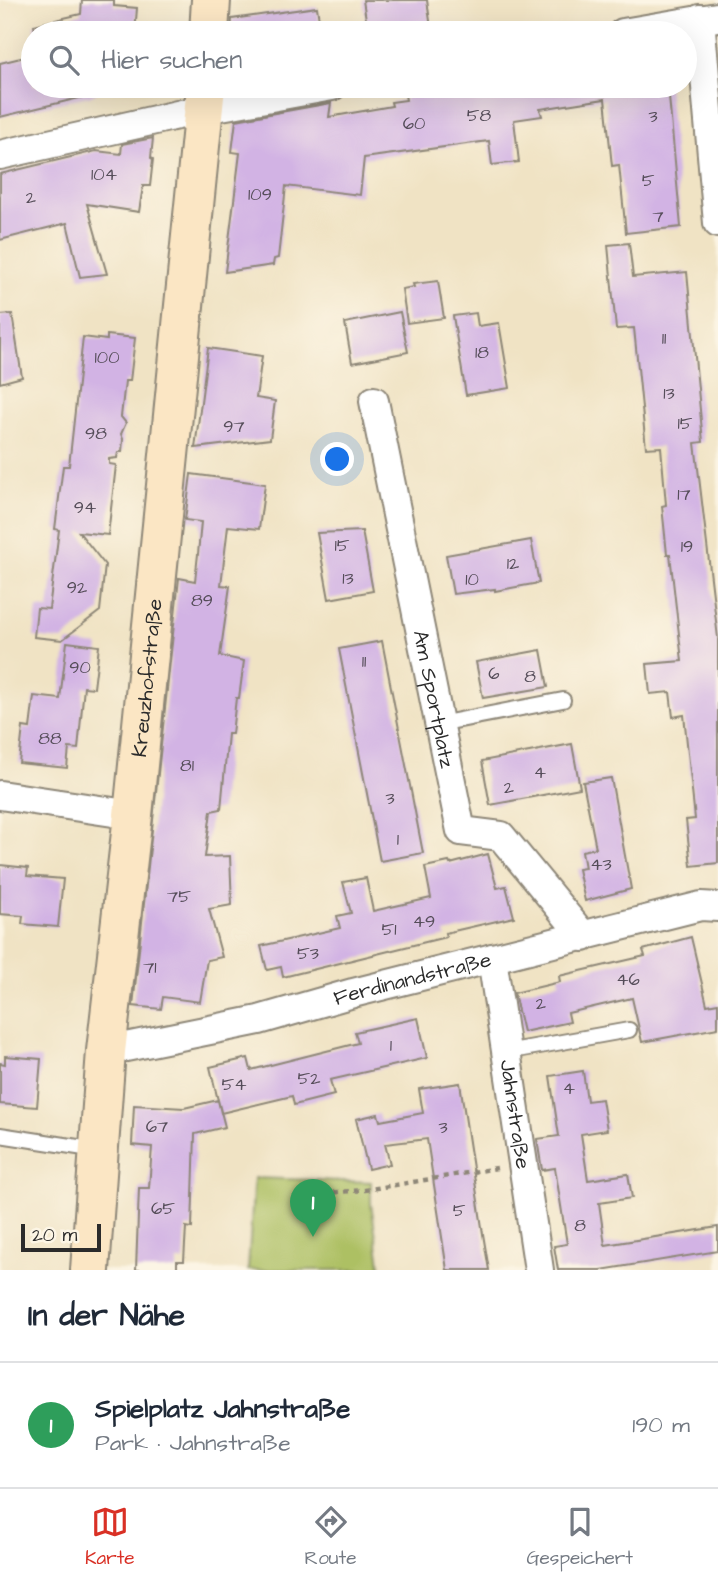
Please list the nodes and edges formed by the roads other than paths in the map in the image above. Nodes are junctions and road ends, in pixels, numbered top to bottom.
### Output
1 (211, 0) edge
2 (709, 18) edge
3 (210, 21) edge
4 (201, 98) edge
5 (205, 98) edge
6 (715, 142) edge
7 (0, 155) edge
8 (718, 223) edge
9 (374, 401) dead end
10 (563, 700) dead end
11 (439, 724) junction
12 (0, 795) edge
13 (133, 815) junction
14 (718, 907) edge
15 (584, 937) junction
16 (492, 958) junction
17 (629, 1030) dead end
18 (106, 1051) junction
19 (506, 1052) junction
20 (0, 1135) edge
21 (99, 1150) junction
22 (90, 1270) edge
23 (539, 1270) edge

1 - 3 street
2 - 6 street
4 - 7 street
5 - 13 street, Kreuzhofstraße
6 - 8 street
9 - 11 street, Am Sportplatz
10 - 11 lane
11 - 15 street, Am Sportplatz
12 - 13 street
13 - 18 street, Kreuzhofstraße
14 - 15 street, Ferdinandstraße
15 - 16 street, Ferdinandstraße
16 - 18 street, Ferdinandstraße
16 - 19 street, Jahnstraße
17 - 19 lane
18 - 21 street, Kreuzhofstraße
19 - 23 street, Jahnstraße
20 - 21 lane
21 - 22 street, Kreuzhofstraße

